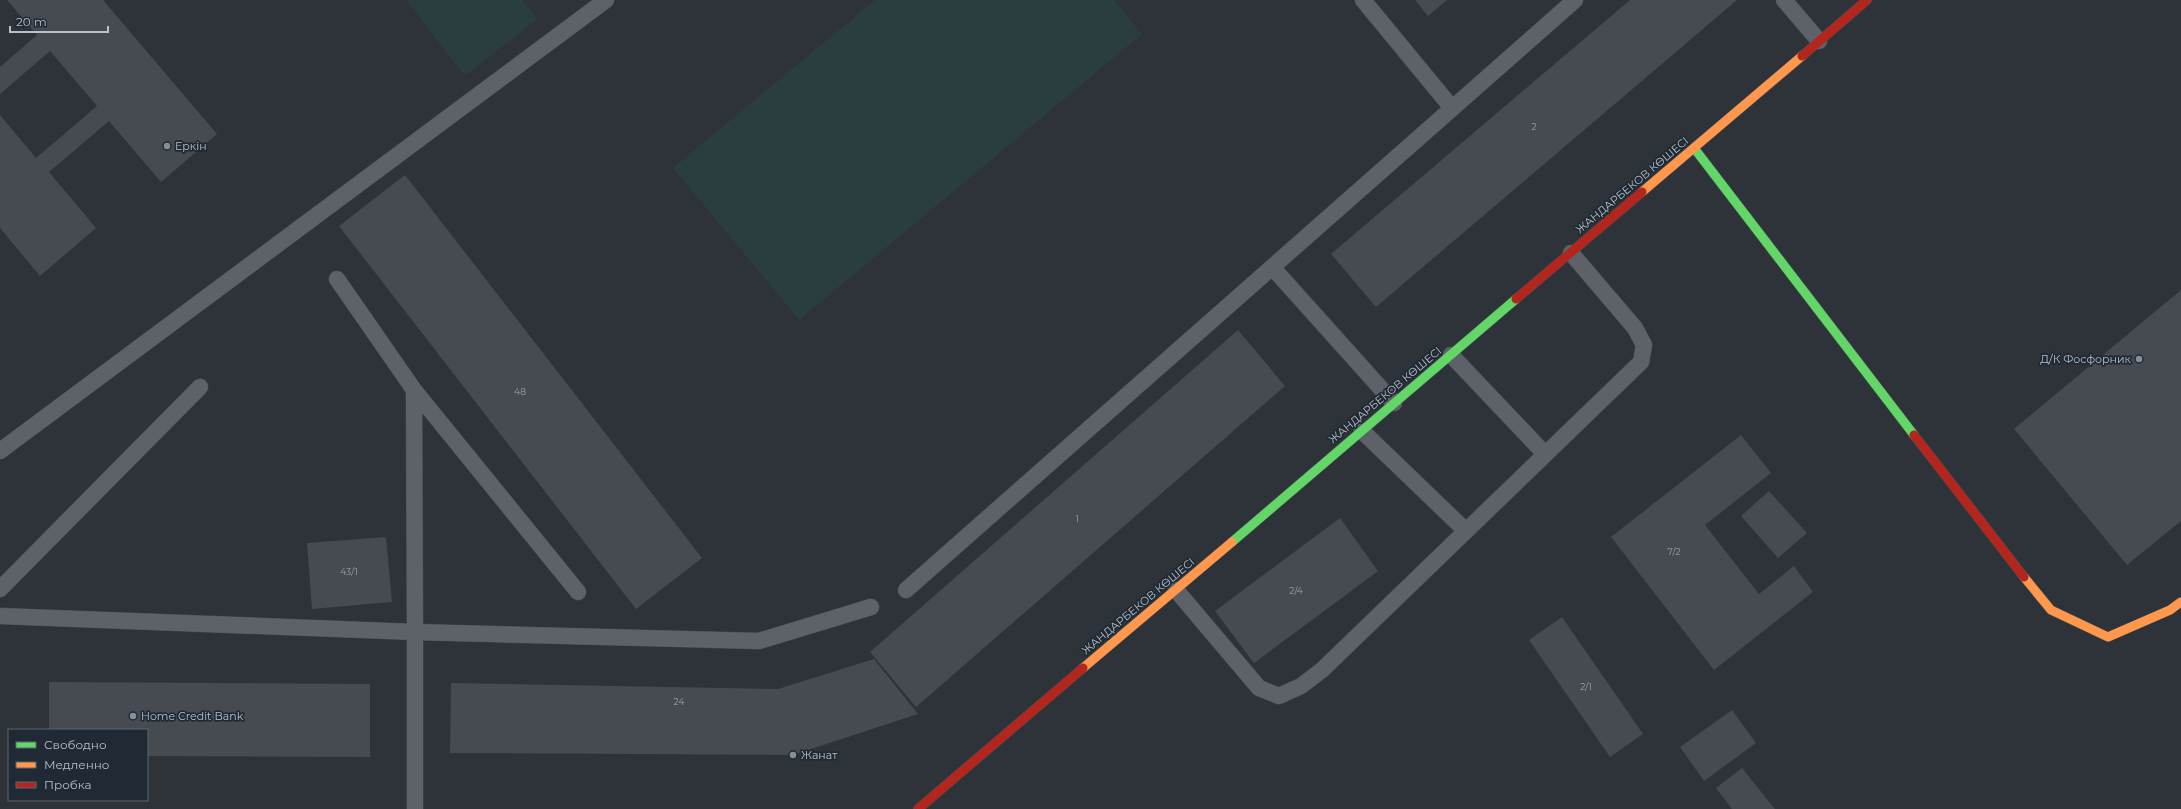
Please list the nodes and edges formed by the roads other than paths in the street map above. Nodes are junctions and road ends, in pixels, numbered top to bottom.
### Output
1 (606, 0) edge
2 (1363, 0) edge
3 (1574, 0) edge
4 (1784, 0) edge
5 (1867, 0) edge
6 (1819, 41) junction
7 (1452, 108) junction
8 (1694, 148) junction
9 (1571, 253) junction
10 (1272, 267) junction
11 (337, 279) dead end
12 (1451, 355) junction
13 (200, 387) dead end
14 (414, 390) junction
15 (1394, 404) junction
16 (1362, 431) junction
17 (0, 451) edge
18 (1546, 454) junction
19 (1466, 531) junction
20 (0, 589) edge
21 (906, 590) dead end
22 (1176, 590) junction
23 (578, 592) dead end
24 (2181, 602) edge
25 (871, 607) dead end
26 (0, 616) edge
27 (415, 632) junction
28 (415, 809) edge
29 (918, 809) edge

1 - 17 lane
2 - 7 lane
3 - 7 lane
4 - 6 lane
5 - 6 street, ЖАНДАРБЕКОВ КӨШЕСІ
6 - 8 street, ЖАНДАРБЕКОВ КӨШЕСІ
7 - 10 lane
8 - 9 street, ЖАНДАРБЕКОВ КӨШЕСІ
8 - 24 street
9 - 12 street, ЖАНДАРБЕКОВ КӨШЕСІ
9 - 18 lane
10 - 15 lane
10 - 21 lane
11 - 14 lane
12 - 15 street, ЖАНДАРБЕКОВ КӨШЕСІ
12 - 18 lane
13 - 20 lane
14 - 23 lane
14 - 27 lane
15 - 16 street, ЖАНДАРБЕКОВ КӨШЕСІ
16 - 19 lane
16 - 22 street, ЖАНДАРБЕКОВ КӨШЕСІ
18 - 19 lane
19 - 22 lane
22 - 29 street, ЖАНДАРБЕКОВ КӨШЕСІ
25 - 27 lane
26 - 27 lane
27 - 28 lane

